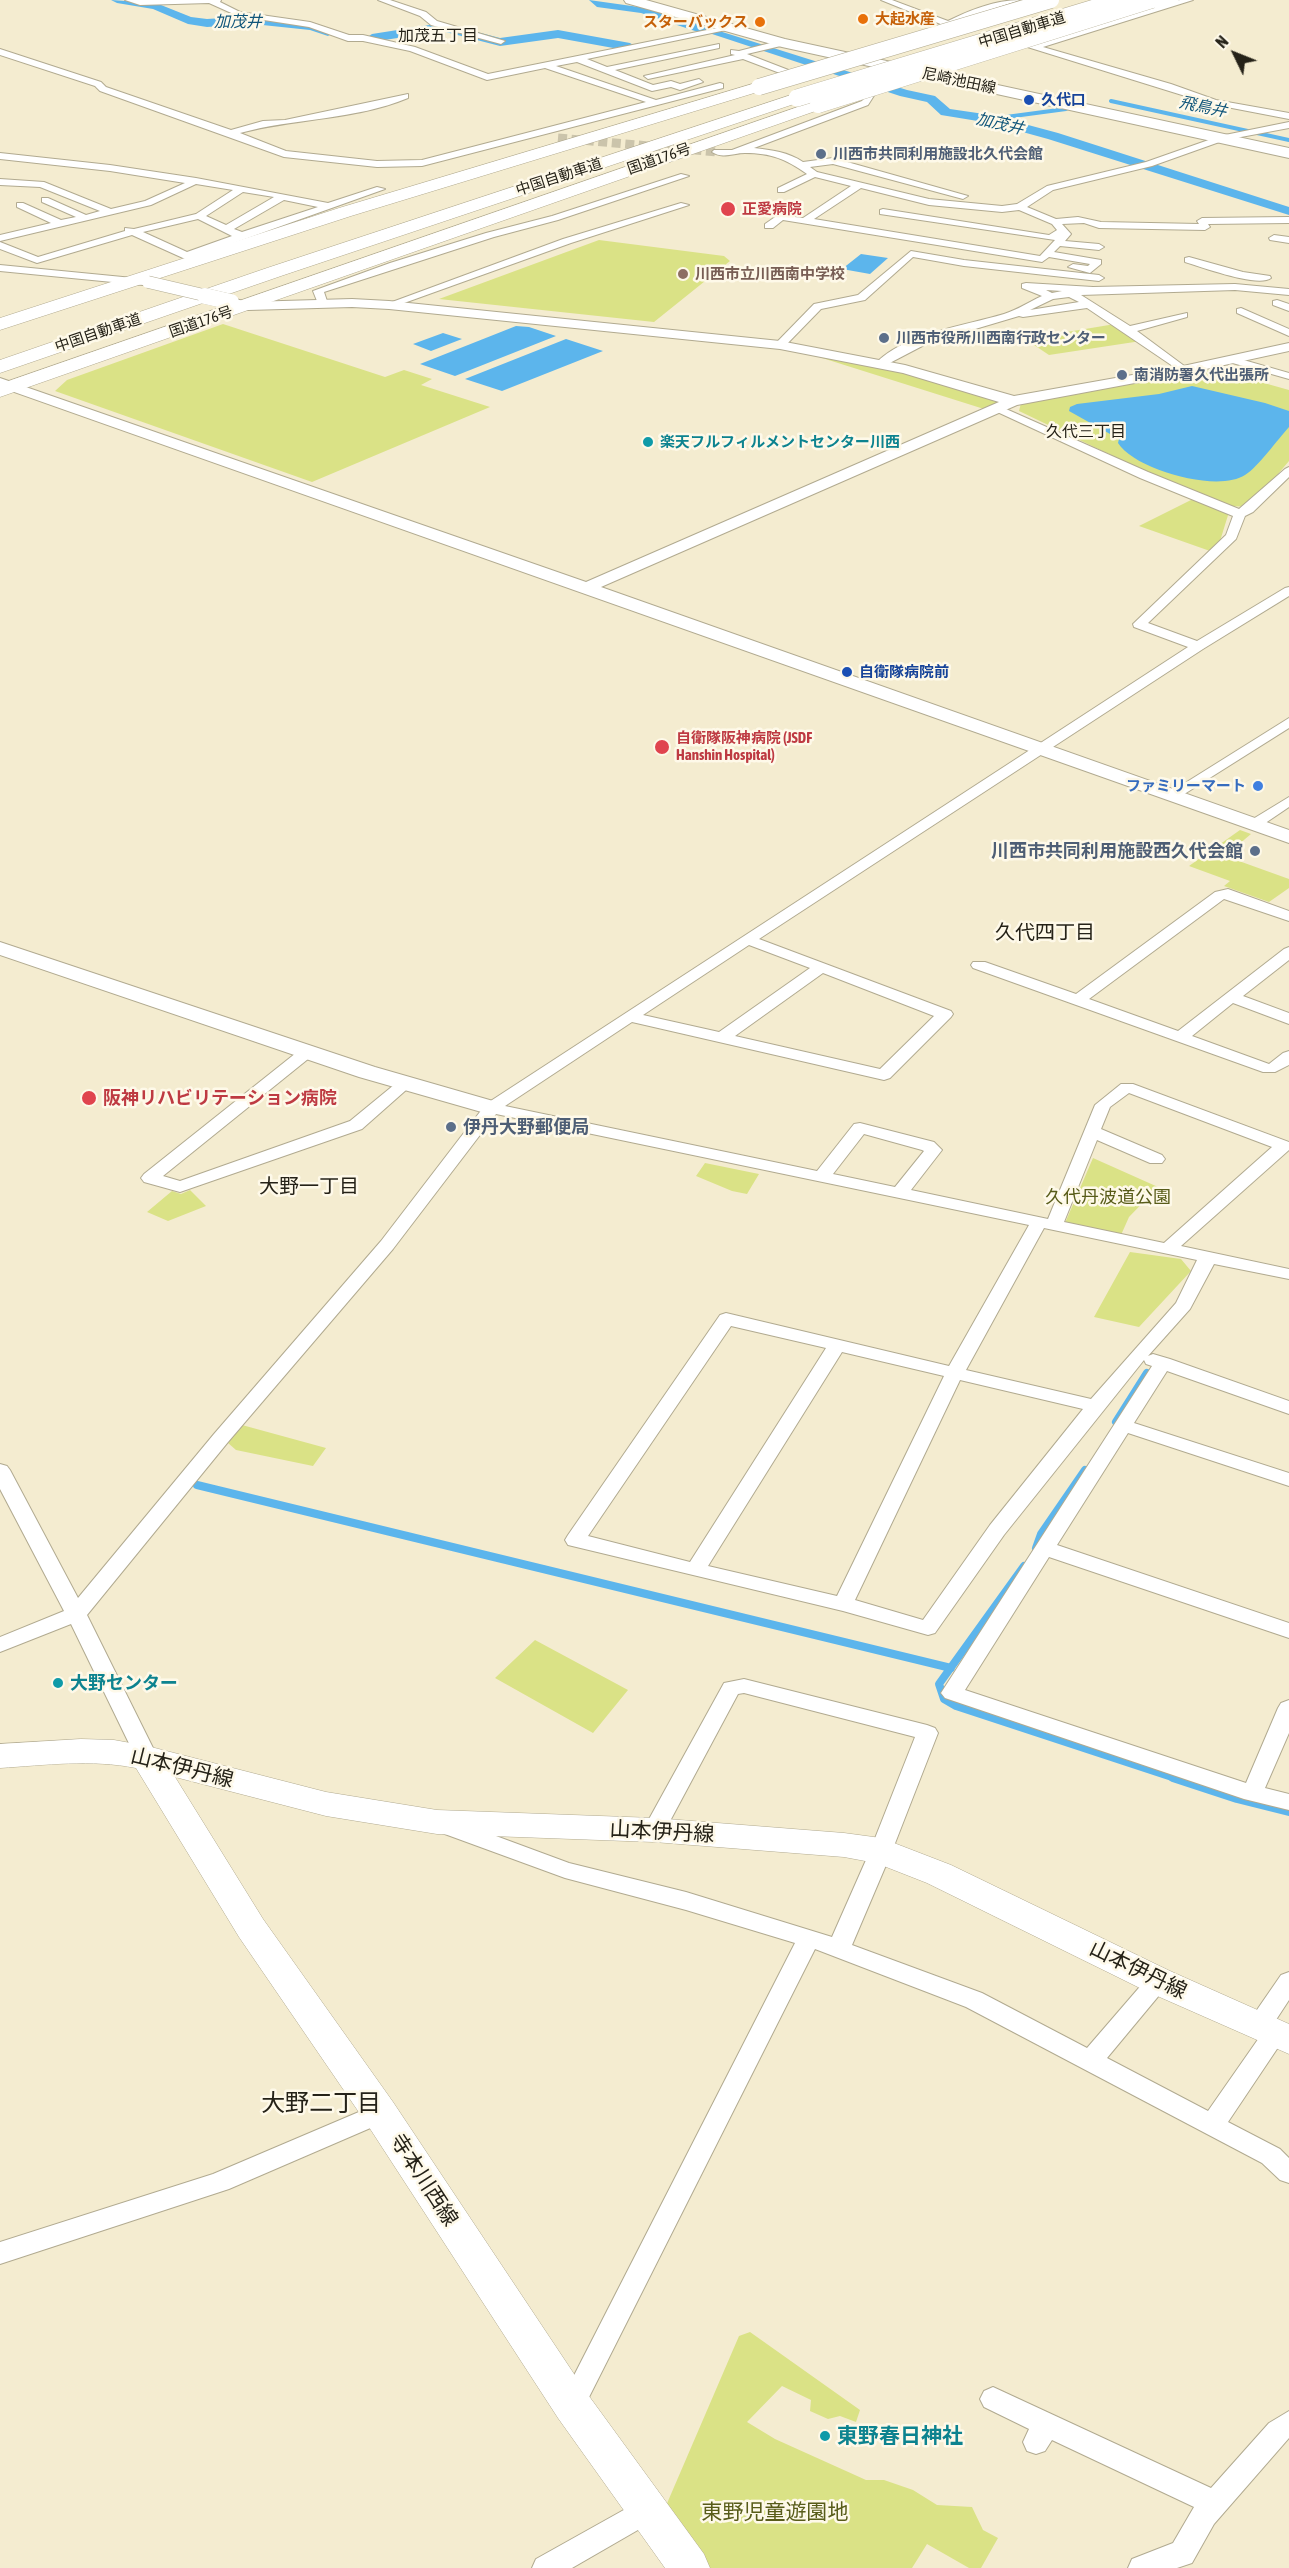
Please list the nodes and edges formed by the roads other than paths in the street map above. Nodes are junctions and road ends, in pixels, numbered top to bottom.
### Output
1 (129, 0) edge
2 (217, 0) edge
3 (382, 0) edge
4 (631, 0) edge
5 (657, 0) edge
6 (890, 0) edge
7 (1016, 0) edge
8 (1031, 0) edge
9 (1051, 0) edge
10 (1084, 0) edge
11 (1121, 0) edge
12 (1152, 0) edge
13 (1172, 0) edge
14 (1189, 0) edge
15 (194, 1) edge
16 (212, 1) edge
17 (1000, 2) edge
18 (948, 24) junction
19 (727, 29) junction
20 (690, 36) junction
21 (501, 41) dead end
22 (612, 42) dead end
23 (782, 43) junction
24 (1024, 45) junction
25 (716, 46) junction
26 (639, 47) junction
27 (0, 52) edge
28 (851, 53) junction
29 (741, 55) junction
30 (576, 58) junction
31 (546, 65) junction
32 (605, 70) junction
33 (788, 73) junction
34 (939, 73) junction
35 (631, 80) junction
36 (726, 88) junction
37 (871, 94) junction
38 (405, 96) dead end
39 (657, 103) junction
40 (1274, 105) dead end
41 (1261, 111) junction
42 (1289, 116) edge
43 (1289, 125) edge
44 (230, 133) junction
45 (541, 134) junction
46 (1238, 135) junction
47 (558, 138) tunnel mouth
48 (1223, 138) junction
49 (1289, 146) edge
50 (741, 150) junction
51 (717, 152) tunnel mouth
52 (1289, 153) edge
53 (0, 156) edge
54 (802, 165) junction
55 (814, 174) junction
56 (684, 176) dead end
57 (196, 181) junction
58 (0, 182) edge
59 (859, 185) junction
60 (241, 189) junction
61 (380, 189) dead end
62 (782, 190) dead end
63 (637, 193) junction
64 (283, 196) junction
65 (905, 196) junction
66 (660, 198) dead end
67 (45, 200) dead end
68 (671, 200) dead end
69 (20, 205) dead end
70 (327, 206) junction
71 (1021, 206) junction
72 (110, 212) junction
73 (345, 212) junction
74 (883, 212) junction
75 (97, 216) junction
76 (199, 216) junction
77 (86, 219) junction
78 (774, 220) dead end
79 (1289, 220) edge
80 (805, 221) junction
81 (1055, 222) junction
82 (61, 224) junction
83 (227, 229) junction
84 (860, 230) junction
85 (1064, 230) junction
86 (132, 232) junction
87 (892, 235) junction
88 (242, 236) junction
89 (0, 238) edge
90 (1274, 238) dead end
91 (1289, 240) edge
92 (432, 241) junction
93 (523, 243) dead end
94 (1058, 243) junction
95 (0, 245) edge
96 (963, 246) junction
97 (878, 247) dead end
98 (1099, 247) dead end
99 (544, 250) junction
100 (952, 253) dead end
101 (490, 254) dead end
102 (193, 258) junction
103 (1189, 260) dead end
104 (512, 261) junction
105 (0, 268) edge
106 (1099, 278) dead end
107 (140, 281) junction
108 (1289, 281) edge
109 (1268, 284) junction
110 (1093, 290) junction
111 (1289, 292) edge
112 (1071, 294) junction
113 (1051, 296) junction
114 (1276, 303) dead end
115 (239, 304) junction
116 (323, 304) junction
117 (1089, 304) junction
118 (389, 305) junction
119 (1289, 308) edge
120 (1241, 312) dead end
121 (1184, 315) dead end
122 (1007, 316) junction
123 (0, 324) edge
124 (1129, 330) junction
125 (1289, 333) edge
126 (780, 345) junction
127 (1287, 349) edge
128 (0, 351) edge
129 (1233, 360) junction
130 (880, 364) junction
131 (0, 367) edge
132 (1183, 370) junction
133 (1289, 376) edge
134 (4, 387) edge
135 (1012, 401) junction
136 (997, 408) junction
137 (1289, 471) edge
138 (1240, 514) junction
139 (586, 588) junction
140 (1289, 591) edge
141 (1198, 645) junction
142 (1289, 722) edge
143 (1041, 748) junction
144 (1173, 795) junction
145 (1289, 801) edge
146 (1253, 825) junction
147 (1289, 837) edge
148 (1289, 916) edge
149 (749, 940) junction
150 (0, 948) edge
151 (1289, 952) edge
152 (979, 965) dead end
153 (822, 967) junction
154 (1231, 997) junction
155 (1078, 1000) junction
156 (631, 1017) junction
157 (1289, 1019) edge
158 (1180, 1037) junction
159 (722, 1038) junction
160 (308, 1052) junction
161 (1289, 1056) edge
162 (406, 1083) junction
163 (492, 1108) junction
164 (1092, 1132) junction
165 (1156, 1159) dead end
166 (821, 1177) junction
167 (899, 1193) junction
168 (1047, 1223) junction
169 (1168, 1248) junction
170 (1208, 1257) junction
171 (1289, 1274) edge
172 (837, 1346) junction
173 (1137, 1356) junction
174 (1163, 1363) junction
175 (955, 1372) junction
176 (1095, 1406) junction
177 (1289, 1408) edge
178 (1122, 1425) junction
179 (0, 1470) edge
180 (1289, 1480) edge
181 (1044, 1548) junction
182 (695, 1570) junction
183 (843, 1604) junction
184 (76, 1614) junction
185 (1289, 1631) edge
186 (0, 1645) edge
187 (1289, 1708) edge
188 (0, 1756) edge
189 (147, 1758) junction
190 (1252, 1793) junction
191 (1289, 1802) edge
192 (437, 1822) junction
193 (654, 1830) junction
194 (881, 1851) junction
195 (809, 1938) junction
196 (838, 1950) junction
197 (1158, 1981) junction
198 (1289, 1981) edge
199 (1274, 2033) edge
200 (1091, 2060) junction
201 (380, 2113) junction
202 (1213, 2124) junction
203 (1289, 2173) edge
204 (0, 2253) edge
205 (993, 2399) dead end
206 (572, 2405) junction
207 (1289, 2422) edge
208 (1215, 2503) junction
209 (647, 2510) junction
210 (546, 2568) edge
211 (688, 2568) edge
212 (1142, 2568) edge

1 - 15 street
2 - 16 street
3 - 21 street
4 - 19 main road, 尼崎池田線
5 - 28 main road, 尼崎池田線
6 - 18 street
7 - 17 street
8 - 18 highway
9 - 73 highway, bridge
10 - 128 highway, 中国自動車道
11 - 131 highway, 中国自動車道, bridge
12 - 92 highway, 国道176号, bridge
13 - 24 highway
14 - 24 street
15 - 16 street
16 - 31 street
17 - 18 street
18 - 28 highway
19 - 20 street
19 - 23 main road, 尼崎池田線
20 - 25 street
20 - 26 street
22 - 26 street
23 - 28 main road, 尼崎池田線
23 - 29 street
24 - 34 highway
24 - 41 street
25 - 29 street
25 - 32 street
26 - 30 street
27 - 44 street
28 - 33 highway
28 - 34 main road, 尼崎池田線
29 - 33 street
29 - 35 street
30 - 31 street
30 - 32 street
31 - 39 street
32 - 35 street
33 - 36 highway
34 - 37 highway
34 - 46 main road, 尼崎池田線
34 - 48 main road, 尼崎池田線
35 - 36 street
36 - 39 street
36 - 73 highway
37 - 50 street
37 - 92 highway
38 - 44 street
39 - 45 street
40 - 41 street
41 - 42 street
43 - 46 street
44 - 45 street
45 - 47 street
46 - 48 street
46 - 49 main road, 尼崎池田線
48 - 52 main road, 尼崎池田線
48 - 71 street
50 - 51 street
50 - 54 street
53 - 57 street
54 - 55 street
54 - 71 street
55 - 59 street
55 - 62 street
56 - 63 street
57 - 60 street
57 - 72 street
58 - 72 street
59 - 65 street
59 - 80 street
60 - 64 street
60 - 76 street
61 - 70 street
63 - 66 street
63 - 116 street
64 - 70 street
64 - 83 street
65 - 71 street
65 - 74 street
67 - 77 street
68 - 99 street
69 - 82 street
70 - 88 street
71 - 81 street
72 - 75 street
73 - 102 highway
74 - 84 street
74 - 85 street
75 - 77 street
75 - 86 street
76 - 83 street
76 - 86 street
77 - 82 street
78 - 80 street
79 - 81 street
80 - 84 street
81 - 85 street
82 - 89 street
83 - 88 street
84 - 87 street
85 - 94 street
86 - 95 street
86 - 102 street
87 - 96 street
87 - 97 street
88 - 102 street
90 - 91 street
92 - 115 highway, 国道176号
93 - 99 street
94 - 96 street
94 - 98 street
96 - 100 street
99 - 104 street
101 - 104 street
102 - 107 highway
103 - 109 street
104 - 118 street
105 - 107 street
106 - 126 street
107 - 115 street, bridge
107 - 123 highway
108 - 109 street
109 - 110 street
109 - 111 street
110 - 112 street
110 - 113 street
112 - 113 street
112 - 117 street
113 - 122 street
114 - 119 street
115 - 116 street
115 - 134 highway, 国道176号
116 - 118 street
117 - 122 street
117 - 124 street
118 - 126 street
120 - 125 street
121 - 124 street
122 - 130 street
124 - 132 street
126 - 130 street
127 - 129 street
129 - 132 street
129 - 133 street
130 - 135 street
132 - 135 street
134 - 139 street
135 - 136 street
136 - 138 street
136 - 139 street
137 - 138 street
138 - 141 street
139 - 143 street
140 - 141 street
141 - 143 street
142 - 144 street
143 - 144 street
143 - 149 street
144 - 146 street
145 - 146 street
146 - 147 street
148 - 155 street
149 - 153 street
149 - 156 street
150 - 160 street
151 - 154 street
152 - 155 street
153 - 159 street
153 - 159 street
154 - 157 street
154 - 158 street
155 - 158 street
156 - 159 street
156 - 163 street
158 - 161 street
160 - 162 street
160 - 162 street
162 - 163 street
163 - 166 street
163 - 184 street
164 - 165 street
164 - 168 street
164 - 169 street
166 - 167 street
166 - 167 street
167 - 168 street
168 - 169 street
168 - 175 street
169 - 170 street
170 - 171 street
170 - 173 street
172 - 175 street
172 - 182 street
172 - 182 street
173 - 174 street
173 - 176 street
174 - 177 street
174 - 178 street
175 - 176 street
175 - 183 street
176 - 183 street
178 - 180 street
178 - 181 street
179 - 184 street
181 - 185 street
181 - 190 street
182 - 183 street
184 - 186 street
184 - 189 street
187 - 190 street
188 - 189 main road, 山本伊丹線
189 - 192 main road, 山本伊丹線
189 - 201 main road, 寺本川西線
190 - 191 street
192 - 193 main road, 山本伊丹線
192 - 195 street
193 - 194 main road, 山本伊丹線
193 - 194 street
194 - 196 street
194 - 197 main road, 山本伊丹線
195 - 196 street
195 - 206 street
196 - 200 street
197 - 199 main road, 山本伊丹線
197 - 200 street
198 - 199 street
199 - 202 street
200 - 202 street
201 - 204 street
201 - 206 main road, 寺本川西線
202 - 203 street
205 - 208 street
206 - 209 main road, 寺本川西線
207 - 208 street
208 - 212 street
209 - 210 street
209 - 211 main road, 寺本川西線

